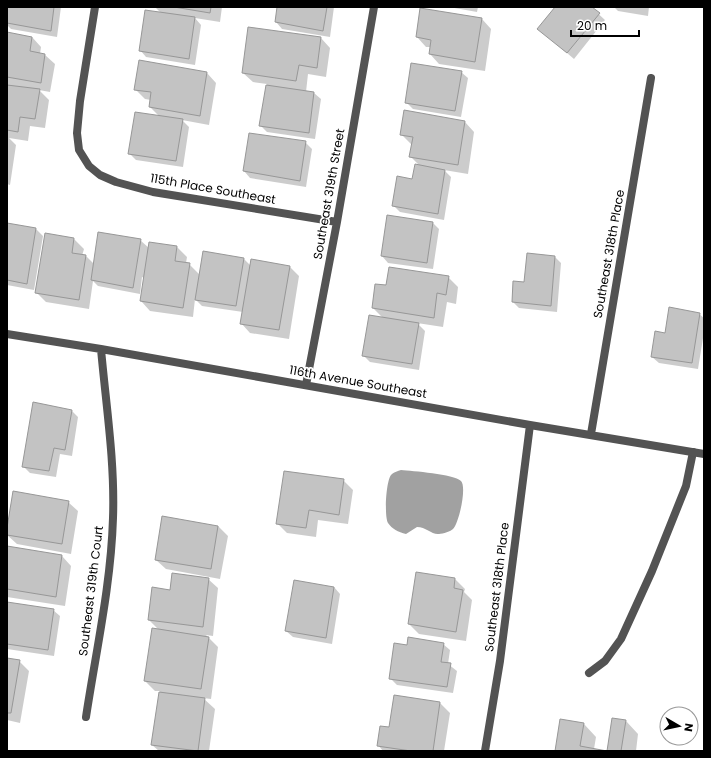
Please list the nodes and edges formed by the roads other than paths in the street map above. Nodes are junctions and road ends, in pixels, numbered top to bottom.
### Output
1 (95, 7) edge
2 (374, 7) edge
3 (651, 78) dead end
4 (337, 222) junction
5 (7, 334) edge
6 (101, 349) junction
7 (306, 385) junction
8 (530, 425) junction
9 (591, 434) junction
10 (693, 452) junction
11 (704, 454) edge
12 (589, 673) dead end
13 (86, 717) dead end
14 (485, 751) edge

1 - 4 street, 115th Place Southeast
2 - 4 street, Southeast 319th Street
3 - 9 street, Southeast 318th Place
4 - 7 street, Southeast 319th Street
5 - 6 street, 116th Avenue Southeast
6 - 7 street, 116th Avenue Southeast
6 - 13 street, Southeast 319th Court
7 - 8 street, 116th Avenue Southeast
8 - 9 street, 116th Avenue Southeast
8 - 14 street, Southeast 318th Place
9 - 10 street, 116th Avenue Southeast
10 - 11 street, 116th Avenue Southeast
10 - 12 street

